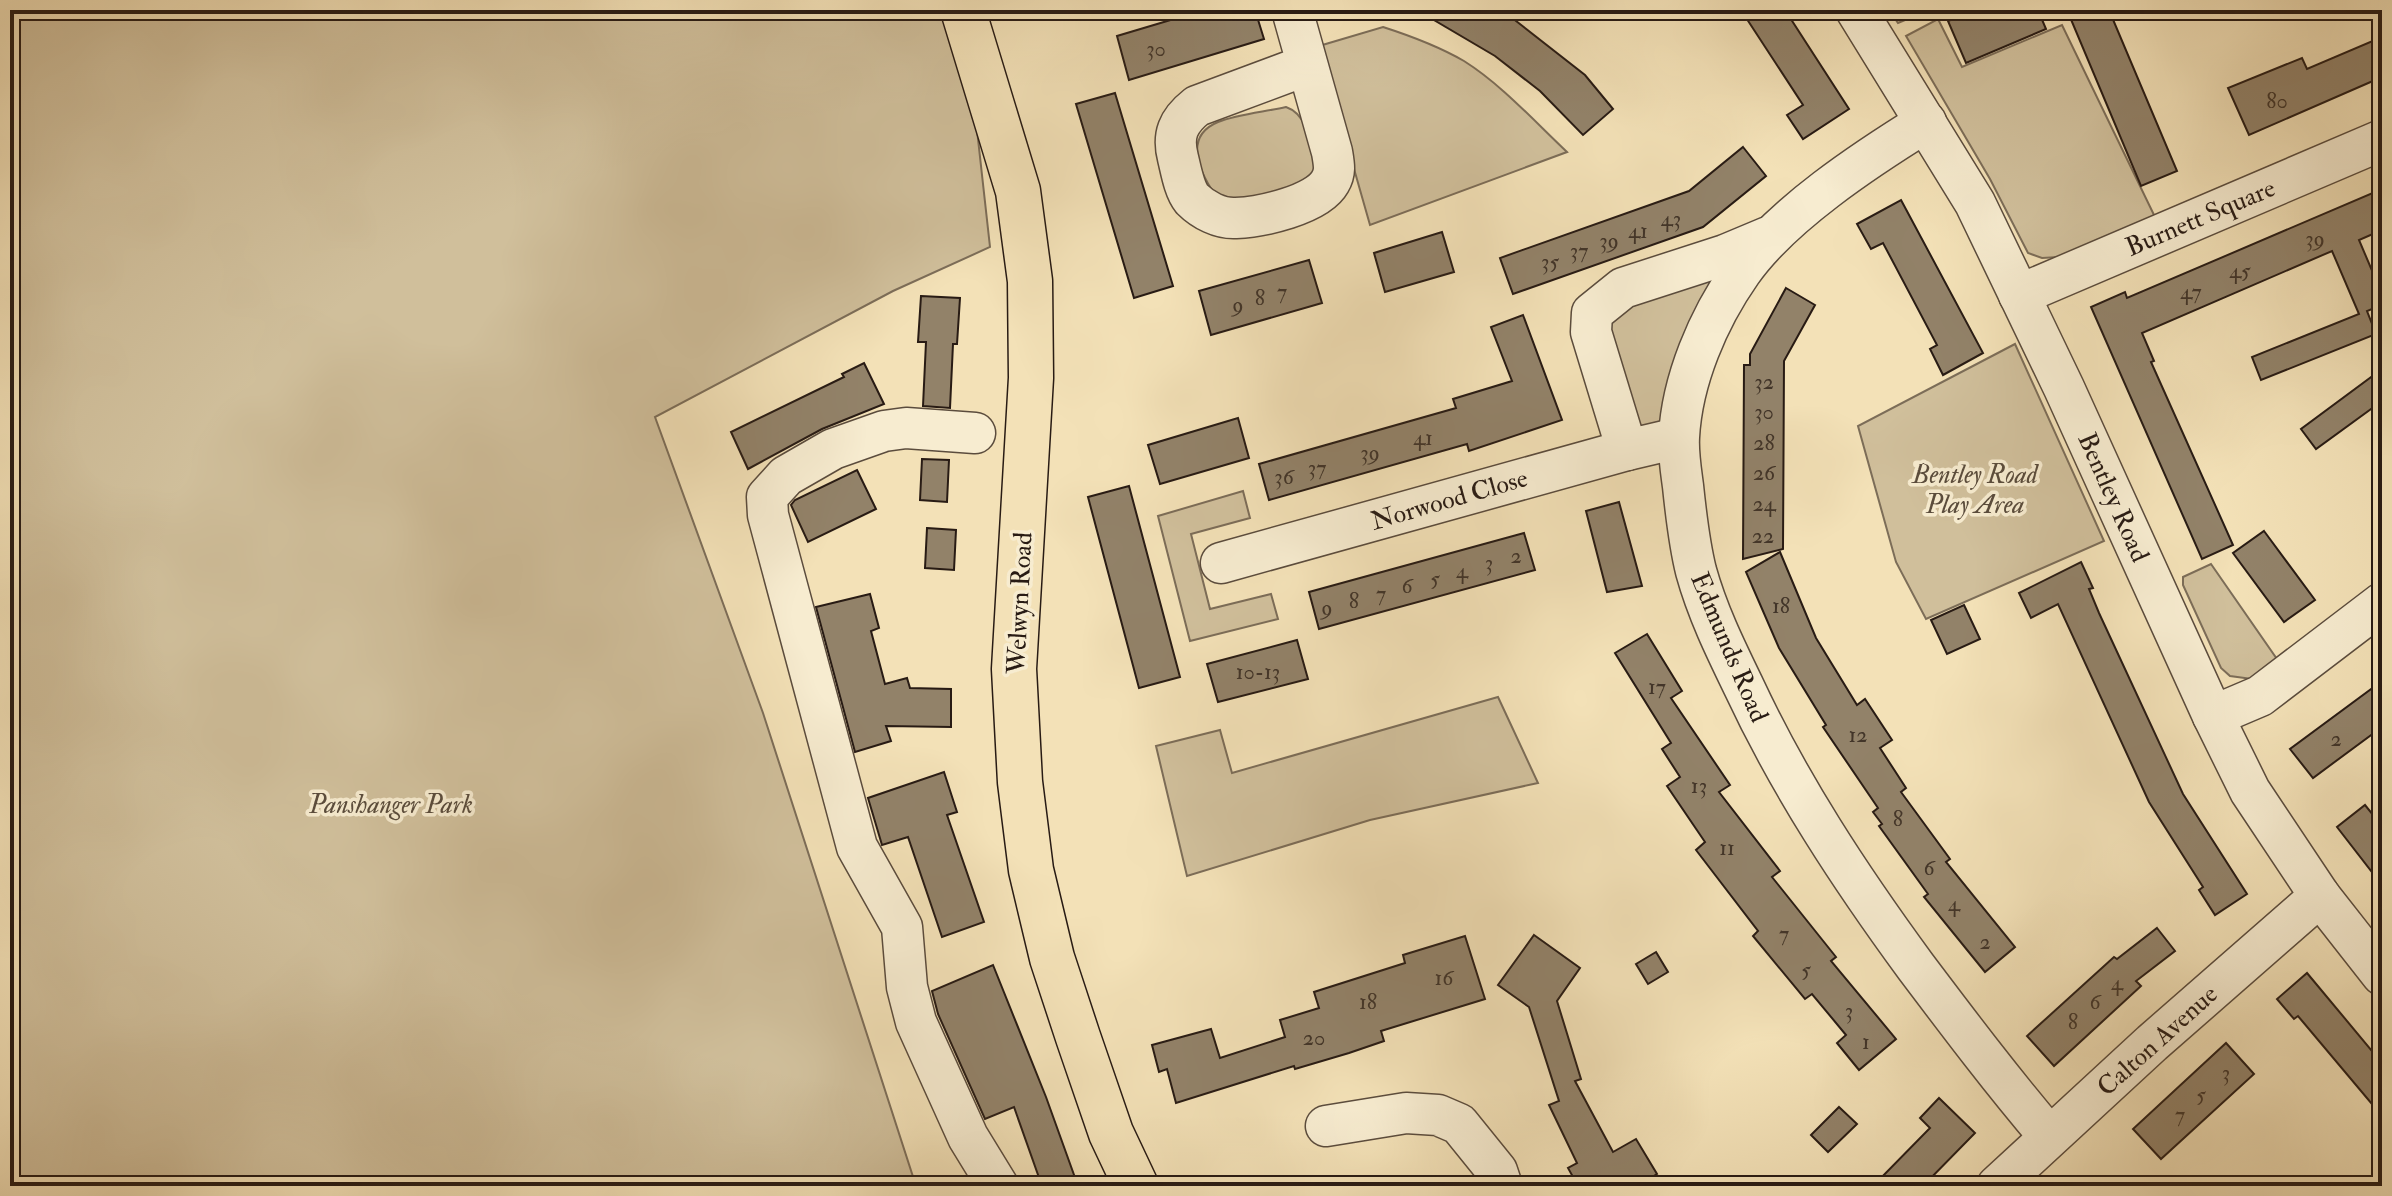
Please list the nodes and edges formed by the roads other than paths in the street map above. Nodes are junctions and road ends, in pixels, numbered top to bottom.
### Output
1 (963, 10) edge
2 (1292, 10) edge
3 (1856, 10) edge
4 (1307, 65) dead end
5 (1926, 122) junction
6 (2382, 140) edge
7 (1774, 234) junction
8 (2019, 295) junction
9 (975, 433) dead end
10 (1678, 438) junction
11 (1627, 450) junction
12 (1221, 563) dead end
13 (2382, 603) edge
14 (2213, 716) junction
15 (2320, 896) junction
16 (2382, 975) edge
17 (1326, 1126) dead end
18 (2049, 1136) junction
19 (998, 1186) edge
20 (1136, 1186) edge
21 (1502, 1186) edge
22 (1997, 1186) edge

1 - 20 main road, Welwyn Road
2 - 4 street
3 - 5 street, Bentley Road
5 - 7 street, Edmunds Road
5 - 8 street, Bentley Road
6 - 8 street, Burnett Square
7 - 10 street, Edmunds Road
7 - 11 street
8 - 14 street, Bentley Road
9 - 19 street
10 - 11 street, Norwood Close
10 - 18 street, Edmunds Road
11 - 12 street, Norwood Close
13 - 14 street
14 - 15 street, Bentley Road
15 - 16 street, Bentley Road
15 - 18 street, Calton Avenue
17 - 21 street
18 - 22 street, Calton Avenue

